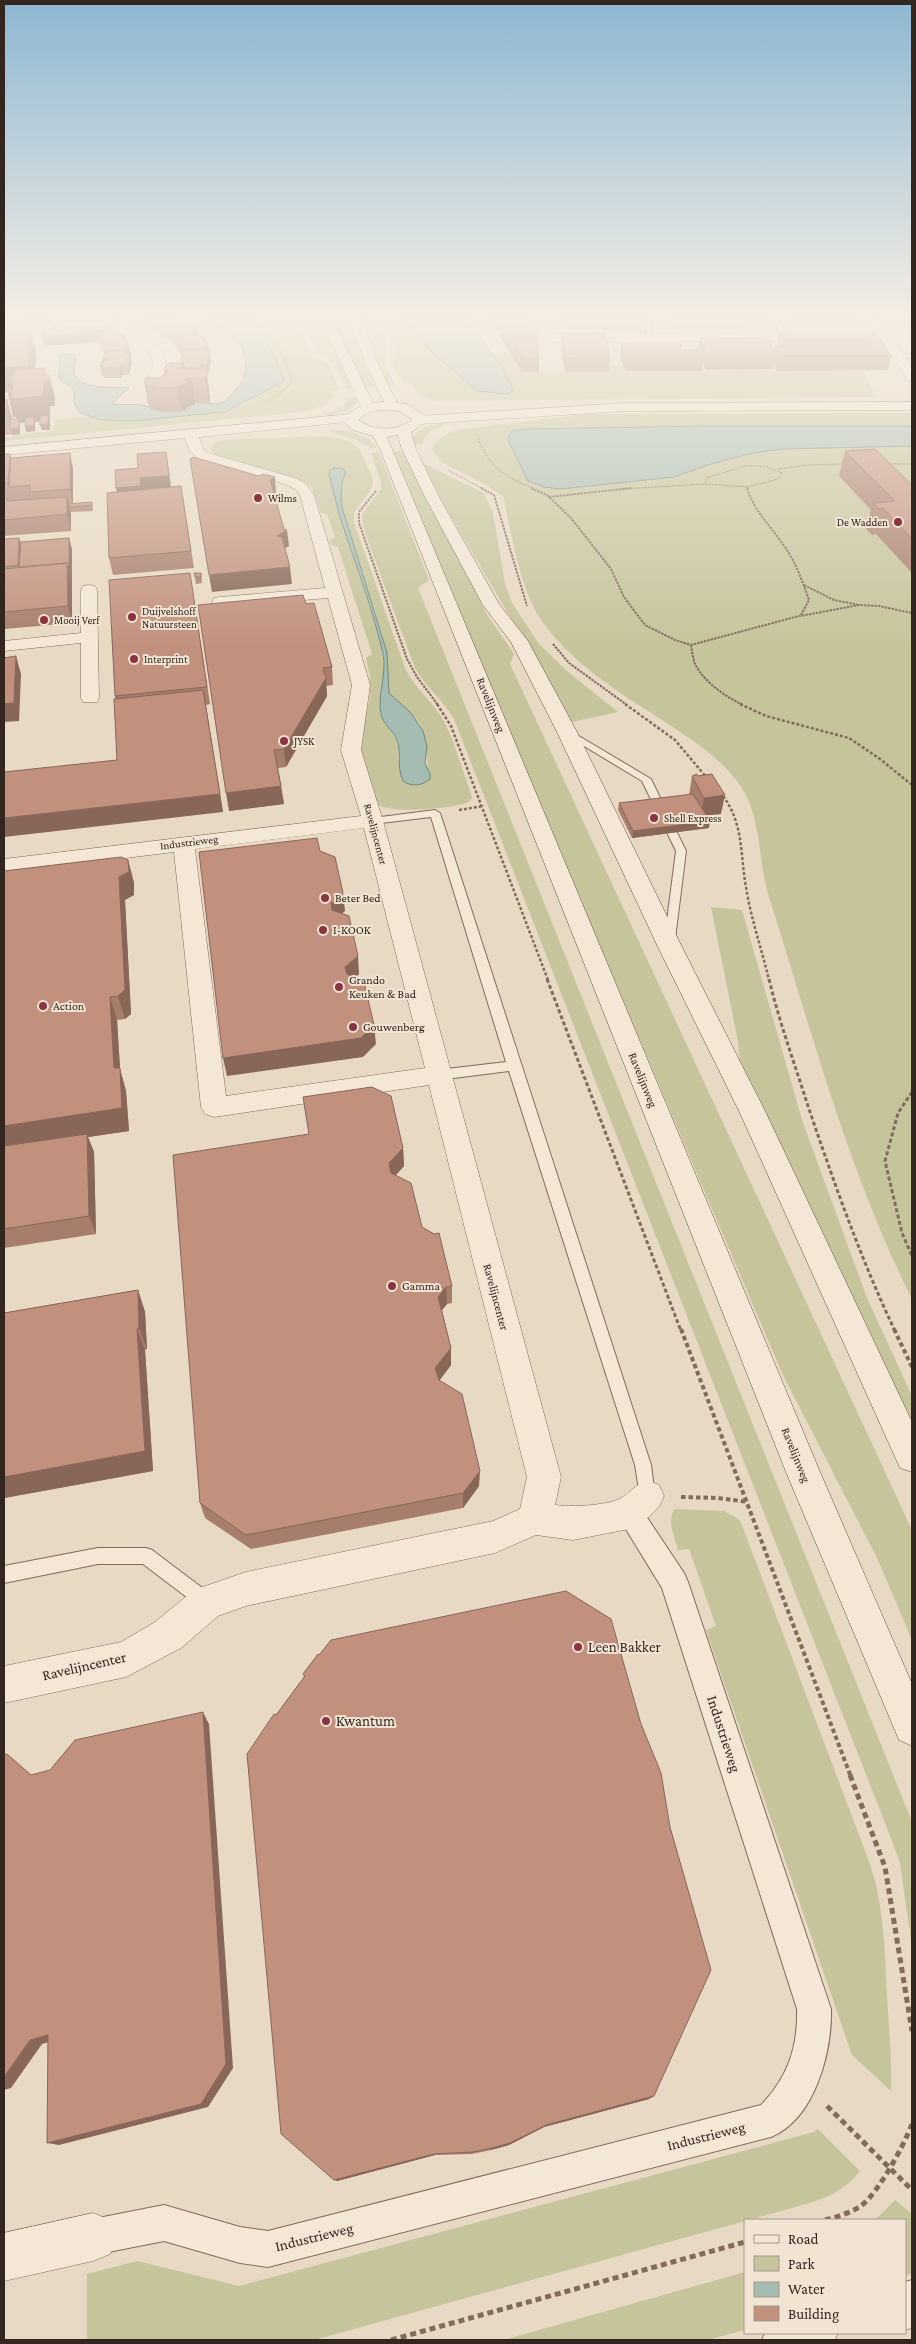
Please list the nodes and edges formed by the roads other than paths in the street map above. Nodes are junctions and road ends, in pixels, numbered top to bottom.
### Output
1 (298, 428) edge
2 (366, 428) edge
3 (412, 428) edge
4 (191, 434) junction
5 (70, 444) junction
6 (4, 451) edge
7 (4, 456) edge
8 (89, 590) dead end
9 (335, 592) junction
10 (220, 602) edge
11 (88, 638) junction
12 (4, 646) edge
13 (90, 698) dead end
14 (566, 732) junction
15 (374, 821) junction
16 (184, 843) junction
17 (4, 866) edge
18 (670, 947) junction
19 (514, 1066) junction
20 (438, 1075) junction
21 (912, 1458) edge
22 (638, 1504) junction
23 (535, 1519) junction
24 (4, 1576) edge
25 (207, 1602) junction
26 (4, 1684) edge
27 (912, 1727) edge
28 (93, 2237) joint
29 (4, 2256) edge
30 (809, 2334) edge
31 (787, 2340) edge

1 - 4 street
2 - 27 street, Ravelijnweg
3 - 14 street
4 - 5 street
4 - 9 street, Ravelijncenter
5 - 6 street
5 - 7 street
8 - 11 street
9 - 10 street
9 - 15 street, Ravelijncenter
11 - 12 street
11 - 13 street
14 - 18 street
14 - 18 lane
15 - 16 street, Industrieweg
15 - 19 lane
15 - 20 street, Ravelijncenter
16 - 17 street, Industrieweg
16 - 20 street
18 - 21 street
19 - 20 lane
19 - 22 lane
20 - 23 street, Ravelijncenter
22 - 23 street
22 - 28 street, Industrieweg
23 - 25 street, Ravelijncenter
24 - 25 lane
25 - 26 street, Ravelijncenter
28 - 29 street, Industrieweg
30 - 31 street

